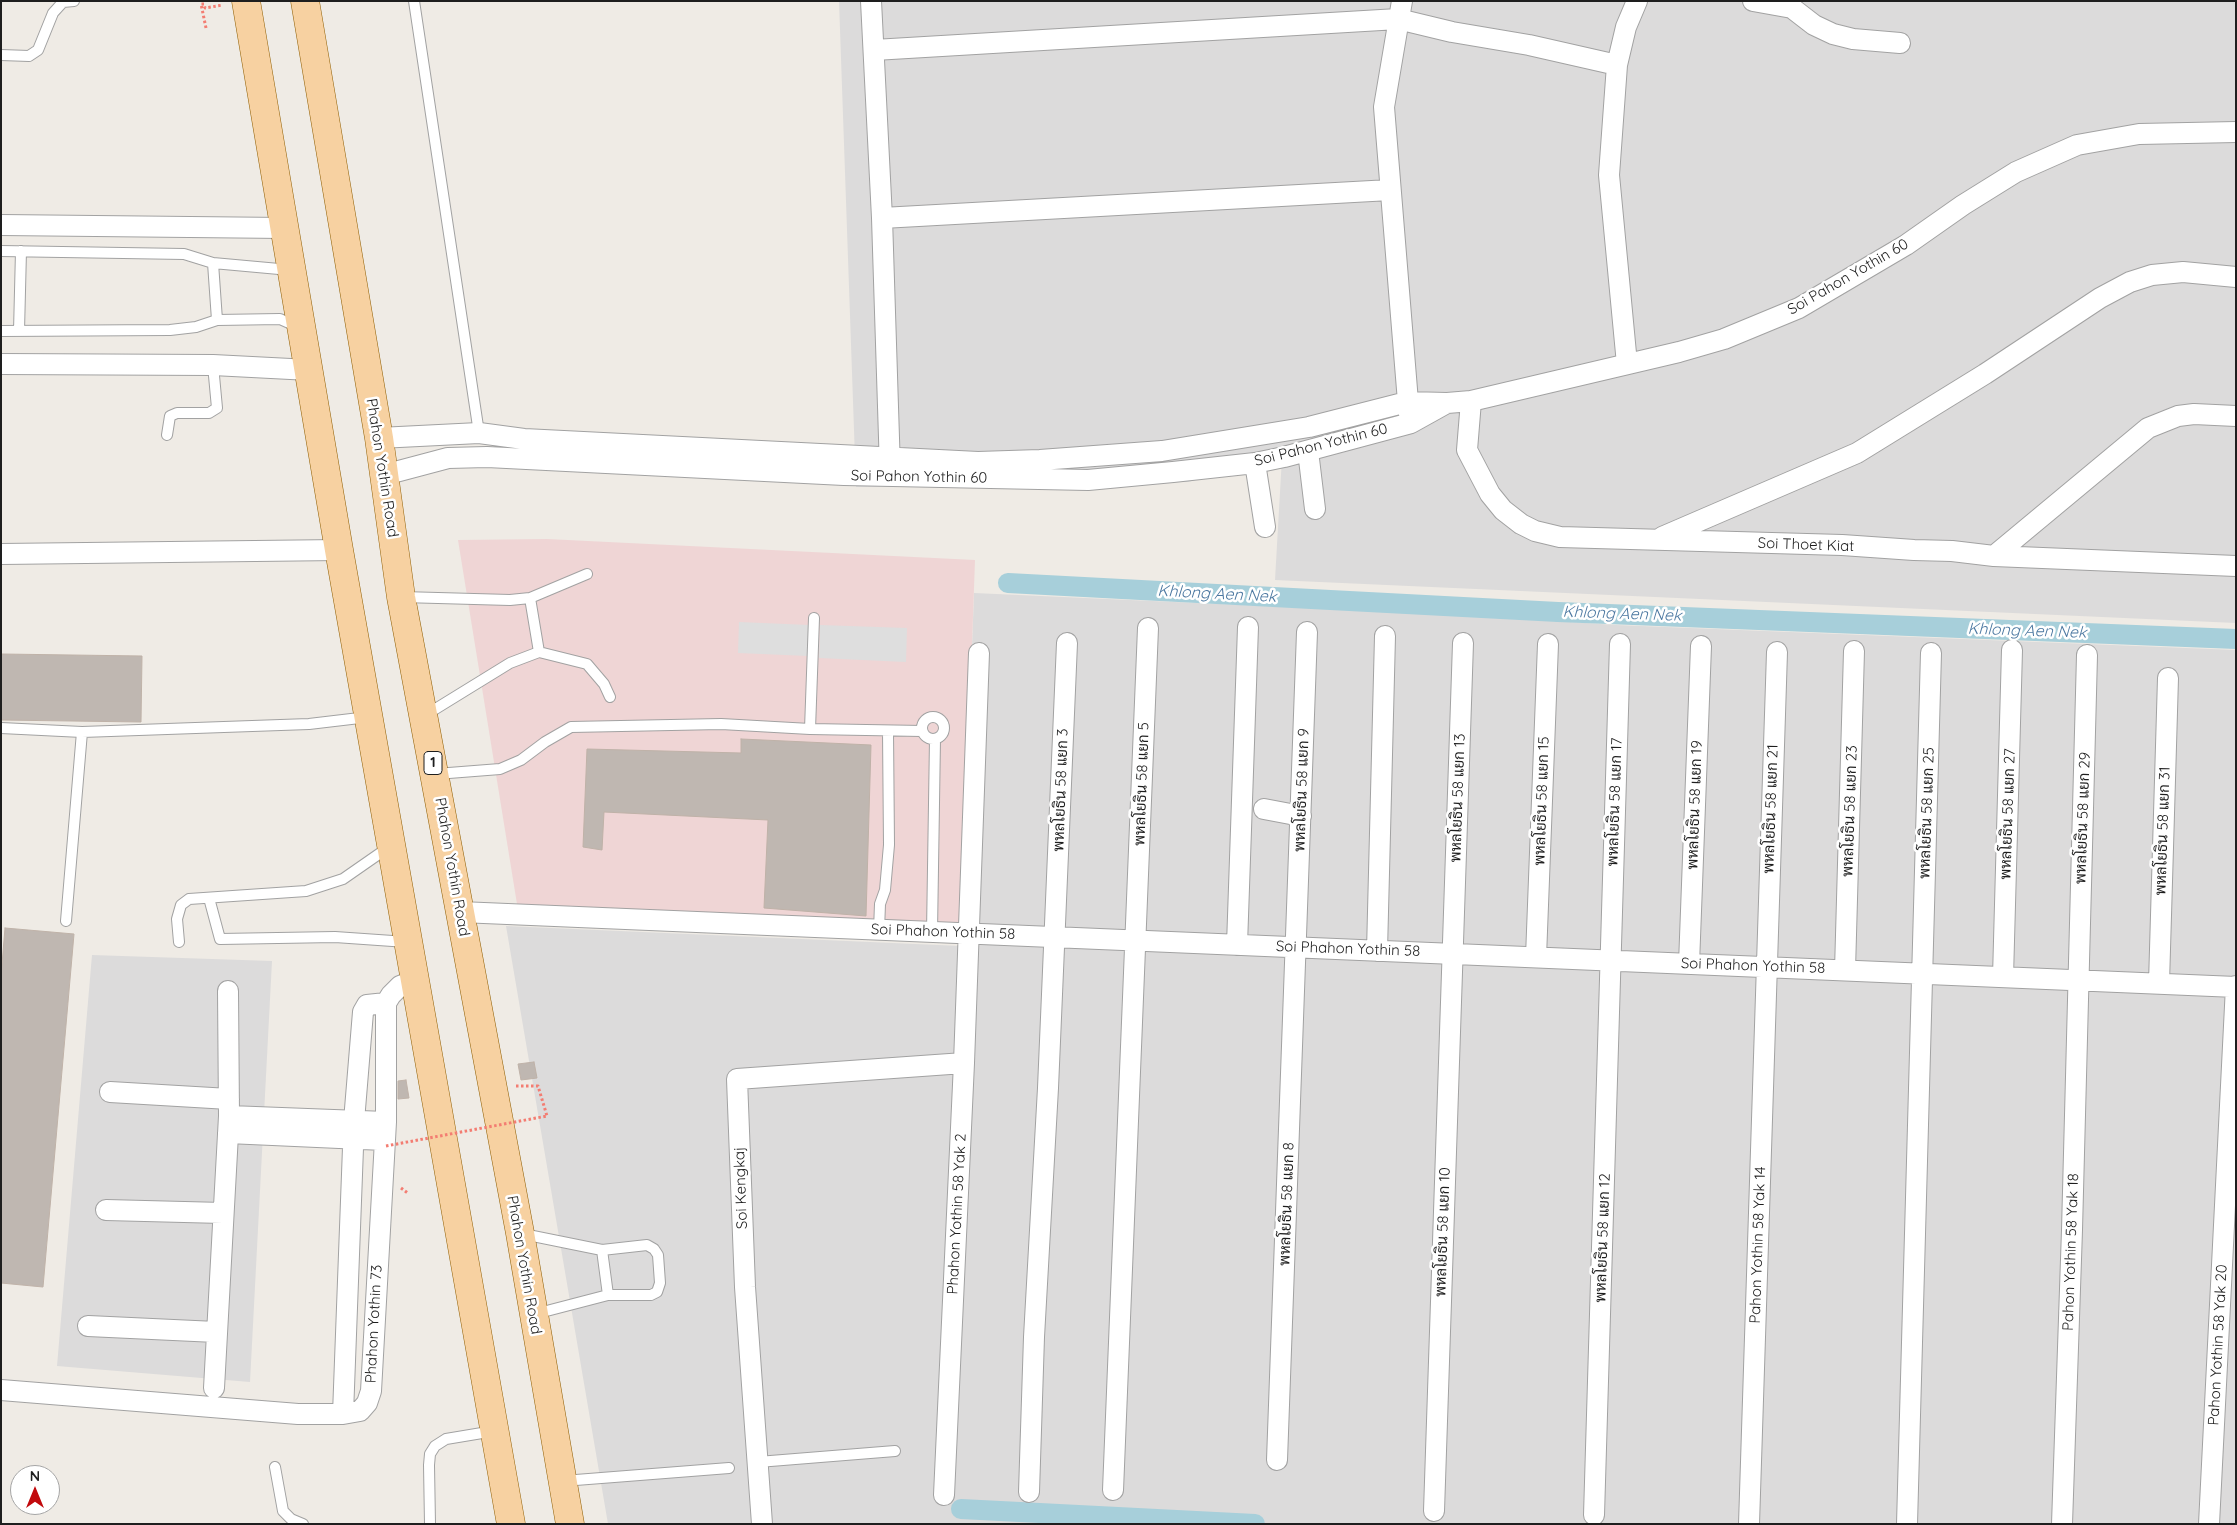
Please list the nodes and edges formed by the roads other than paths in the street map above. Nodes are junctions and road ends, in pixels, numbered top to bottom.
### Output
1 (74, 1) edge
2 (246, 1) edge
3 (305, 1) edge
4 (414, 1) edge
5 (871, 1) edge
6 (1637, 1) edge
7 (1753, 1) edge
8 (1794, 5) edge
9 (1400, 10) edge
10 (1900, 43) dead end
11 (874, 50) junction
12 (1, 55) edge
13 (1617, 65) junction
14 (2236, 132) edge
15 (1390, 190) junction
16 (882, 218) junction
17 (1, 225) edge
18 (284, 228) junction
19 (1, 251) edge
20 (21, 251) junction
21 (213, 263) junction
22 (290, 270) junction
23 (2236, 276) edge
24 (217, 320) junction
25 (301, 328) junction
26 (1, 331) edge
27 (20, 331) junction
28 (1, 364) edge
29 (1627, 364) junction
30 (213, 365) junction
31 (310, 370) junction
32 (1471, 401) junction
33 (1407, 402) junction
34 (1447, 403) junction
35 (2236, 416) edge
36 (1411, 423) junction
37 (479, 433) junction
38 (168, 435) dead end
39 (379, 438) junction
40 (1308, 451) junction
41 (1255, 463) junction
42 (845, 465) junction
43 (890, 466) junction
44 (384, 475) junction
45 (1314, 509) dead end
46 (1265, 527) dead end
47 (1658, 539) junction
48 (339, 550) junction
49 (1, 554) edge
50 (1994, 556) junction
51 (2236, 566) edge
52 (587, 574) dead end
53 (401, 596) junction
54 (530, 598) junction
55 (814, 618) dead end
56 (1248, 627) dead end
57 (1148, 628) dead end
58 (1307, 632) dead end
59 (1385, 636) dead end
60 (1067, 643) dead end
61 (1463, 643) dead end
62 (1548, 644) dead end
63 (1620, 644) dead end
64 (1702, 646) dead end
65 (2012, 650) dead end
66 (1854, 651) dead end
67 (539, 652) junction
68 (1776, 652) dead end
69 (979, 653) dead end
70 (1931, 653) dead end
71 (2087, 655) dead end
72 (2168, 678) dead end
73 (610, 697) dead end
74 (424, 716) junction
75 (369, 717) junction
76 (1, 728) edge
77 (810, 729) junction
78 (888, 731) junction
79 (922, 731) junction
80 (82, 732) junction
81 (935, 739) junction
82 (435, 774) junction
83 (1264, 809) dead end
84 (1301, 816) junction
85 (392, 845) junction
86 (209, 898) junction
87 (460, 912) junction
88 (66, 921) dead end
89 (879, 930) junction
90 (932, 932) junction
91 (969, 933) junction
92 (1055, 937) junction
93 (1135, 940) junction
94 (179, 942) dead end
95 (408, 942) junction
96 (1237, 944) junction
97 (1296, 947) junction
98 (1378, 951) junction
99 (1454, 954) junction
100 (1536, 957) junction
101 (1611, 960) junction
102 (1689, 964) junction
103 (1766, 967) junction
104 (1845, 970) junction
105 (1922, 974) junction
106 (2003, 977) junction
107 (416, 980) junction
108 (2079, 980) junction
109 (2159, 983) junction
110 (2236, 986) edge
111 (228, 991) dead end
112 (386, 1003) junction
113 (964, 1064) junction
114 (110, 1092) dead end
115 (229, 1116) junction
116 (354, 1130) junction
117 (385, 1136) junction
118 (106, 1210) dead end
119 (223, 1213) junction
120 (520, 1233) junction
121 (602, 1250) junction
122 (608, 1295) junction
123 (533, 1315) junction
124 (88, 1326) dead end
125 (216, 1332) junction
126 (214, 1388) dead end
127 (1, 1390) edge
128 (343, 1414) junction
129 (495, 1431) junction
130 (895, 1451) dead end
131 (1278, 1460) dead end
132 (758, 1462) junction
133 (275, 1467) dead end
134 (729, 1468) dead end
135 (562, 1481) junction
136 (1113, 1490) dead end
137 (1029, 1492) dead end
138 (944, 1495) dead end
139 (1434, 1511) dead end
140 (1594, 1515) dead end
141 (303, 1524) edge
142 (430, 1524) edge
143 (511, 1524) edge
144 (570, 1524) edge
145 (762, 1524) edge
146 (1749, 1524) edge
147 (1907, 1524) edge
148 (2062, 1524) edge
149 (2209, 1524) edge

1 - 12 lane
2 - 18 main road
3 - 39 main road, Phahon Yothin Road / 1
4 - 37 lane
5 - 11 street
6 - 13 street
7 - 8 street
8 - 10 street
9 - 11 street
9 - 13 street
9 - 15 street
11 - 16 street
13 - 29 street
14 - 29 street, Soi Pahon Yothin 60
15 - 16 street
15 - 33 street
16 - 43 street
17 - 18 street
18 - 22 main road
19 - 20 lane
20 - 21 lane
20 - 27 lane
21 - 22 lane
21 - 24 lane
22 - 25 main road
23 - 47 street
24 - 25 lane
24 - 27 lane
25 - 31 main road
26 - 27 lane
28 - 30 street
29 - 32 street, Soi Pahon Yothin 60
30 - 31 street
30 - 38 lane
31 - 48 main road
32 - 34 street, Soi Pahon Yothin 60
32 - 47 street, Soi Thoet Kiat
33 - 34 street, Soi Pahon Yothin 60
33 - 36 street
33 - 43 street, Soi Pahon Yothin 60
34 - 36 street, Soi Pahon Yothin 60
35 - 50 street
36 - 40 street, Soi Pahon Yothin 60
37 - 39 street, Soi Pahon Yothin 60
37 - 42 street, Soi Pahon Yothin 60
39 - 44 main road, Phahon Yothin Road / 1
40 - 41 street, Soi Pahon Yothin 60
40 - 45 street
41 - 43 street, Soi Pahon Yothin 60
41 - 46 street
42 - 43 street, Soi Pahon Yothin 60
42 - 44 street, Soi Pahon Yothin 60
44 - 53 main road, Phahon Yothin Road / 1
47 - 50 street, Soi Thoet Kiat
48 - 49 street
48 - 75 main road
50 - 51 street, Soi Thoet Kiat
52 - 54 lane
53 - 54 lane
53 - 74 main road, Phahon Yothin Road / 1
54 - 67 lane
55 - 77 lane
56 - 96 street
57 - 93 street, พหลโยธิน 58 แยก 5
58 - 84 street, พหลโยธิน 58 แยก 9
59 - 98 street
60 - 92 street, พหลโยธิน 58 แยก 3
61 - 99 street, พหลโยธิน 58 แยก 13
62 - 100 street, พหลโยธิน 58 แยก 15
63 - 101 street, พหลโยธิน 58 แยก 17
64 - 102 street, พหลโยธิน 58 แยก 19
65 - 106 street, พหลโยธิน 58 แยก 27
66 - 104 street, พหลโยธิน 58 แยก 23
67 - 73 lane
67 - 74 lane
68 - 103 street, พหลโยธิน 58 แยก 21
69 - 91 street, Phahon Yothin 58 Yak 2
70 - 105 street, พหลโยธิน 58 แยก 25
71 - 108 street, พหลโยธิน 58 แยก 29
72 - 109 street, พหลโยธิน 58 แยก 31
74 - 82 main road, Phahon Yothin Road / 1
75 - 80 lane
75 - 85 main road
76 - 80 lane
77 - 78 lane
77 - 82 lane
78 - 79 lane
78 - 89 lane
79 - 81 lane
79 - 81 lane
80 - 88 lane
81 - 90 lane
82 - 87 main road, Phahon Yothin Road / 1
83 - 84 street
84 - 97 street, พหลโยธิน 58 แยก 9
85 - 86 lane
85 - 95 main road
86 - 94 lane
86 - 95 lane
87 - 89 street, Soi Phahon Yothin 58
87 - 120 main road, Phahon Yothin Road / 1
89 - 90 street, Soi Phahon Yothin 58
90 - 91 street, Soi Phahon Yothin 58
91 - 92 street, Soi Phahon Yothin 58
91 - 113 street, Phahon Yothin 58 Yak 2
92 - 93 street, Soi Phahon Yothin 58
92 - 137 street, พหลโยธิน 58 แยก 3
93 - 96 street, Soi Phahon Yothin 58
93 - 136 street, พหลโยธิน 58 แยก 5
95 - 107 main road
96 - 97 street, Soi Phahon Yothin 58
97 - 98 street, Soi Phahon Yothin 58
97 - 131 street, พหลโยธิน 58 แยก 8
98 - 99 street, Soi Phahon Yothin 58
99 - 100 street, Soi Phahon Yothin 58
99 - 139 street, พหลโยธิน 58 แยก 10
100 - 101 street, Soi Phahon Yothin 58
101 - 102 street, Soi Phahon Yothin 58
101 - 140 street, พหลโยธิน 58 แยก 12
102 - 103 street, Soi Phahon Yothin 58
103 - 104 street, Soi Phahon Yothin 58
103 - 146 street, Pahon Yothin 58 Yak 14
104 - 105 street, Soi Phahon Yothin 58
105 - 106 street, Soi Phahon Yothin 58
105 - 147 street, พหลโยธิน 58 แยก 25
106 - 108 street, Soi Phahon Yothin 58
107 - 112 street
107 - 129 main road
108 - 109 street, Soi Phahon Yothin 58
108 - 148 street, Pahon Yothin 58 Yak 18
109 - 110 street, Soi Phahon Yothin 58
110 - 149 street, Pahon Yothin 58 Yak 20
111 - 115 street
112 - 116 street
112 - 117 street, Phahon Yothin 73
113 - 132 street, Soi Kengkaj
113 - 138 street, Phahon Yothin 58 Yak 2
114 - 115 street
115 - 116 street
115 - 119 street
116 - 117 street
116 - 128 street
117 - 128 street, Phahon Yothin 73
118 - 119 street
119 - 125 street
120 - 121 lane
120 - 123 main road, Phahon Yothin Road / 1
121 - 122 lane
121 - 122 lane
122 - 123 lane
123 - 135 main road, Phahon Yothin Road / 1
124 - 125 street
125 - 126 street
127 - 128 street, Phahon Yothin 73
129 - 142 lane
129 - 143 main road
130 - 132 lane
132 - 145 street, Soi Kengkaj
133 - 141 lane
134 - 135 lane
135 - 144 main road, Phahon Yothin Road / 1

